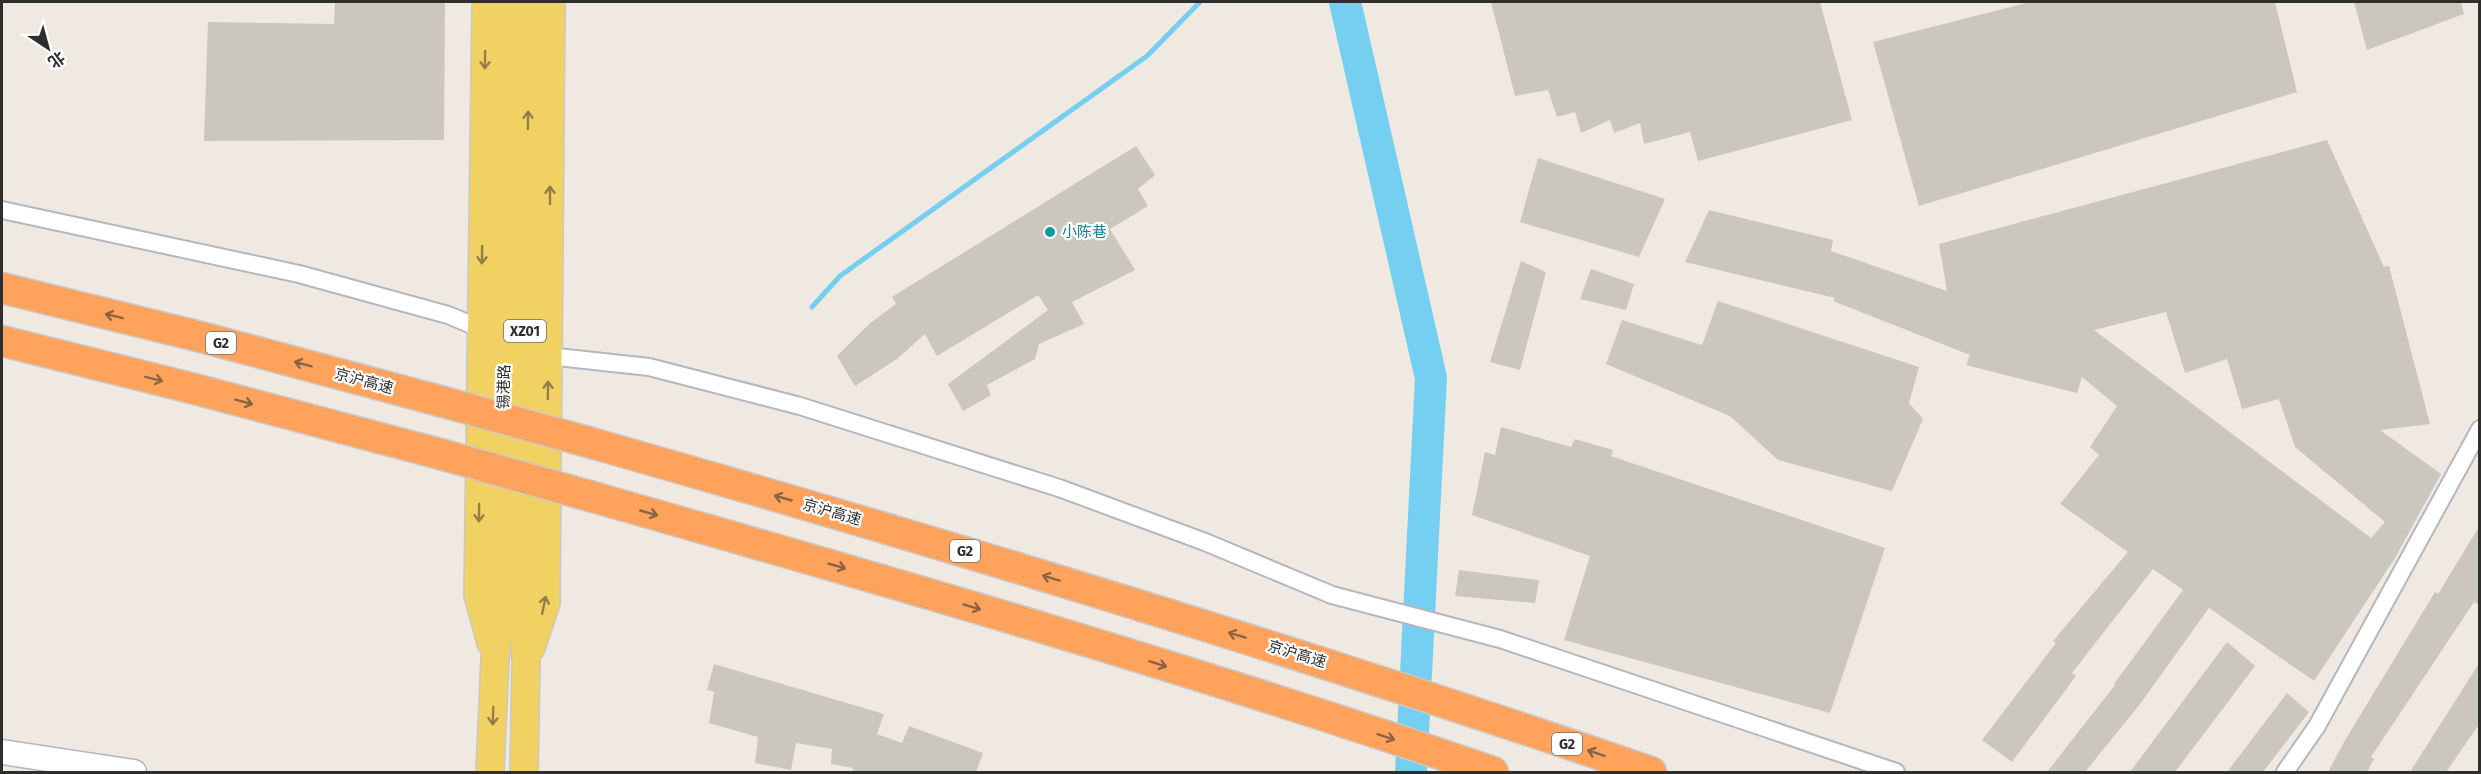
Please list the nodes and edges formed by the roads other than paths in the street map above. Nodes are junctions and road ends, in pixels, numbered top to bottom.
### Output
1 (486, 2) edge
2 (509, 2) edge
3 (530, 2) edge
4 (551, 2) edge
5 (2, 210) edge
6 (2, 288) edge
7 (482, 328) junction
8 (2, 341) edge
9 (526, 349) junction
10 (2480, 429) edge
11 (495, 659) junction
12 (2, 752) edge
13 (2, 769) edge
14 (1487, 770) edge
15 (27, 772) edge
16 (134, 772) edge
17 (490, 772) edge
18 (524, 772) edge
19 (1651, 772) edge
20 (1896, 772) edge
21 (2285, 772) edge

1 -> 7 main road
2 - 9 main road, 锡港路 / XZ01
9 -> 3 main road, 锡港路 / XZ01
9 -> 4 main road
5 - 7 street
19 -> 6 highway, 京沪高速 / G2, bridge
7 - 9 street
7 -> 11 main road
8 -> 14 highway, bridge
9 - 11 main road, 锡港路 / XZ01
18 -> 9 main road
9 - 20 street
10 - 21 street
11 -> 17 main road, 锡港路 / XZ01
12 - 16 street
13 - 15 street

